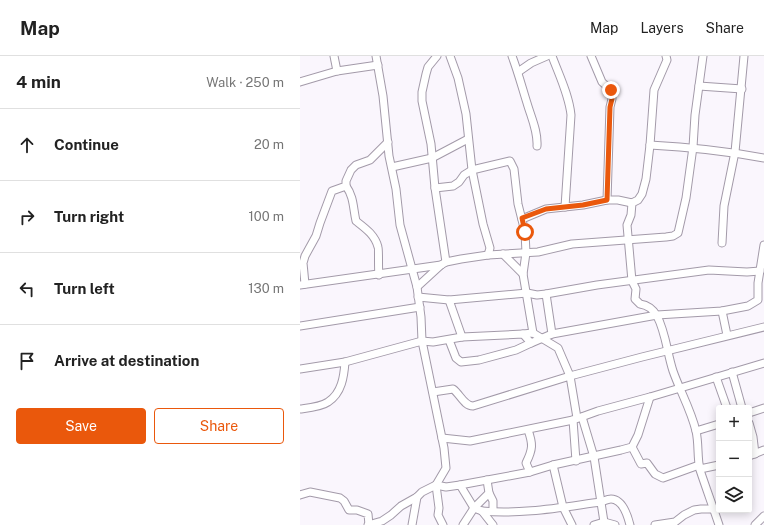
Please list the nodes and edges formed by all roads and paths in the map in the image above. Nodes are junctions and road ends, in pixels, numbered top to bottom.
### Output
1 (334, 56) edge
2 (376, 56) edge
3 (437, 56) edge
4 (450, 56) edge
5 (512, 56) edge
6 (547, 56) edge
7 (552, 56) edge
8 (591, 56) edge
9 (666, 56) edge
10 (703, 56) edge
11 (744, 56) edge
12 (378, 65) junction
13 (337, 70) junction
14 (518, 72) junction
15 (300, 82) edge
16 (699, 86) junction
17 (742, 89) junction
18 (468, 139) junction
19 (388, 142) junction
20 (650, 145) junction
21 (536, 146) dead end
22 (693, 147) junction
23 (735, 152) junction
24 (432, 158) junction
25 (764, 158) edge
26 (392, 167) junction
27 (472, 170) junction
28 (346, 186) junction
29 (435, 188) junction
30 (607, 200) junction
31 (632, 203) junction
32 (565, 207) junction
33 (522, 218) junction
34 (629, 241) junction
35 (722, 243) dead end
36 (764, 245) edge
37 (526, 253) junction
38 (503, 254) junction
39 (488, 255) junction
40 (444, 264) junction
41 (412, 269) junction
42 (760, 271) junction
43 (524, 274) junction
44 (379, 275) junction
45 (632, 281) junction
46 (303, 285) edge
47 (417, 287) junction
48 (526, 293) junction
49 (546, 294) junction
50 (418, 297) junction
51 (449, 300) junction
52 (420, 307) junction
53 (722, 311) junction
54 (656, 315) junction
55 (300, 326) edge
56 (764, 327) edge
57 (533, 333) junction
58 (523, 334) junction
59 (552, 334) junction
60 (727, 335) junction
61 (462, 337) junction
62 (541, 338) junction
63 (449, 340) junction
64 (422, 342) junction
65 (531, 343) junction
66 (668, 350) junction
67 (345, 362) junction
68 (764, 363) edge
69 (300, 369) edge
70 (732, 372) junction
71 (570, 376) junction
72 (716, 377) junction
73 (681, 388) junction
74 (433, 392) junction
75 (650, 397) junction
76 (726, 405) edge
77 (741, 405) edge
78 (764, 408) edge
79 (300, 409) edge
80 (752, 413) edge
81 (577, 418) junction
82 (716, 425) edge
83 (528, 430) junction
84 (696, 431) junction
85 (752, 434) edge
86 (442, 438) junction
87 (632, 447) junction
88 (764, 450) edge
89 (752, 455) edge
90 (594, 457) junction
91 (576, 461) junction
92 (553, 465) junction
93 (716, 465) edge
94 (700, 467) junction
95 (530, 472) junction
96 (487, 480) junction
97 (436, 485) junction
98 (460, 485) junction
99 (489, 493) junction
100 (300, 495) edge
101 (417, 497) junction
102 (601, 502) junction
103 (715, 506) edge
104 (563, 507) junction
105 (474, 508) junction
106 (482, 511) junction
107 (493, 511) junction
108 (764, 516) edge
109 (604, 522) junction
110 (368, 525) edge
111 (412, 525) edge
112 (443, 525) edge
113 (464, 525) edge
114 (493, 525) edge
115 (572, 525) edge
116 (594, 525) edge
117 (615, 525) edge
118 (630, 525) edge
119 (655, 525) edge
120 (719, 525) edge
121 (755, 525) edge

1 - 13 street
2 - 12 street
3 - 24 street
4 - 18 street
5 - 14 street
6 - 14 street
7 - 32 street
8 - 30 street
9 - 20 street
10 - 16 street
11 - 17 street
12 - 13 street
12 - 19 street
13 - 15 street
14 - 21 street
16 - 17 street
16 - 22 street
17 - 23 street
18 - 24 street
18 - 27 street
19 - 26 street
19 - 28 street
20 - 22 street
20 - 31 street
22 - 23 street
22 - 34 street
23 - 25 street
23 - 35 street
24 - 26 street
24 - 29 street
26 - 41 street
27 - 29 street
27 - 33 street
27 - 39 street
28 - 44 street
28 - 46 street
29 - 40 street
30 - 31 street
30 - 32 street
31 - 34 street
32 - 33 street
33 - 37 street
34 - 37 street
34 - 45 street
36 - 42 street
37 - 38 street
37 - 43 street
38 - 39 street
38 - 43 street
39 - 40 street
40 - 41 street
40 - 47 street
41 - 44 street
41 - 47 street
42 - 45 street
42 - 53 street
43 - 48 street
44 - 46 street
45 - 49 street
45 - 54 street
47 - 50 street
48 - 49 street
48 - 51 street
48 - 57 street
49 - 59 street
50 - 51 street
50 - 52 street
51 - 61 street
52 - 55 street
52 - 64 street
53 - 54 street
53 - 60 street
54 - 59 street
54 - 66 street
56 - 60 street
57 - 58 street
57 - 62 street
58 - 61 street
58 - 65 street
59 - 62 street
60 - 66 street
61 - 63 street
62 - 65 street
62 - 71 street
63 - 64 street
63 - 65 street
64 - 67 street
64 - 74 street
66 - 71 street
66 - 73 street
67 - 69 street
67 - 79 street
68 - 70 street
70 - 72 street
70 - 77 street
71 - 74 street
71 - 81 street
72 - 73 street
72 - 76 street
73 - 75 street
73 - 84 street
74 - 86 street
75 - 81 street
75 - 87 street
78 - 80 street
81 - 83 street
81 - 90 street
81 - 91 street
82 - 84 street
83 - 86 street
83 - 95 street
84 - 94 street
85 - 89 street
86 - 97 street
87 - 90 street
87 - 94 street
88 - 89 street
90 - 91 street
90 - 102 street
91 - 92 street
92 - 95 street
92 - 104 street
93 - 94 street
94 - 103 street
95 - 96 street
96 - 98 street
96 - 99 street
97 - 98 street
97 - 101 street
97 - 112 street
98 - 105 street
99 - 105 street
99 - 107 street
100 - 110 street
101 - 110 street
101 - 111 street
102 - 104 street
102 - 109 street
102 - 118 street
103 - 119 street
103 - 120 street
104 - 107 street
104 - 115 street
105 - 106 street
105 - 113 street
106 - 107 street
106 - 114 street
108 - 121 street
109 - 116 street
109 - 117 street

